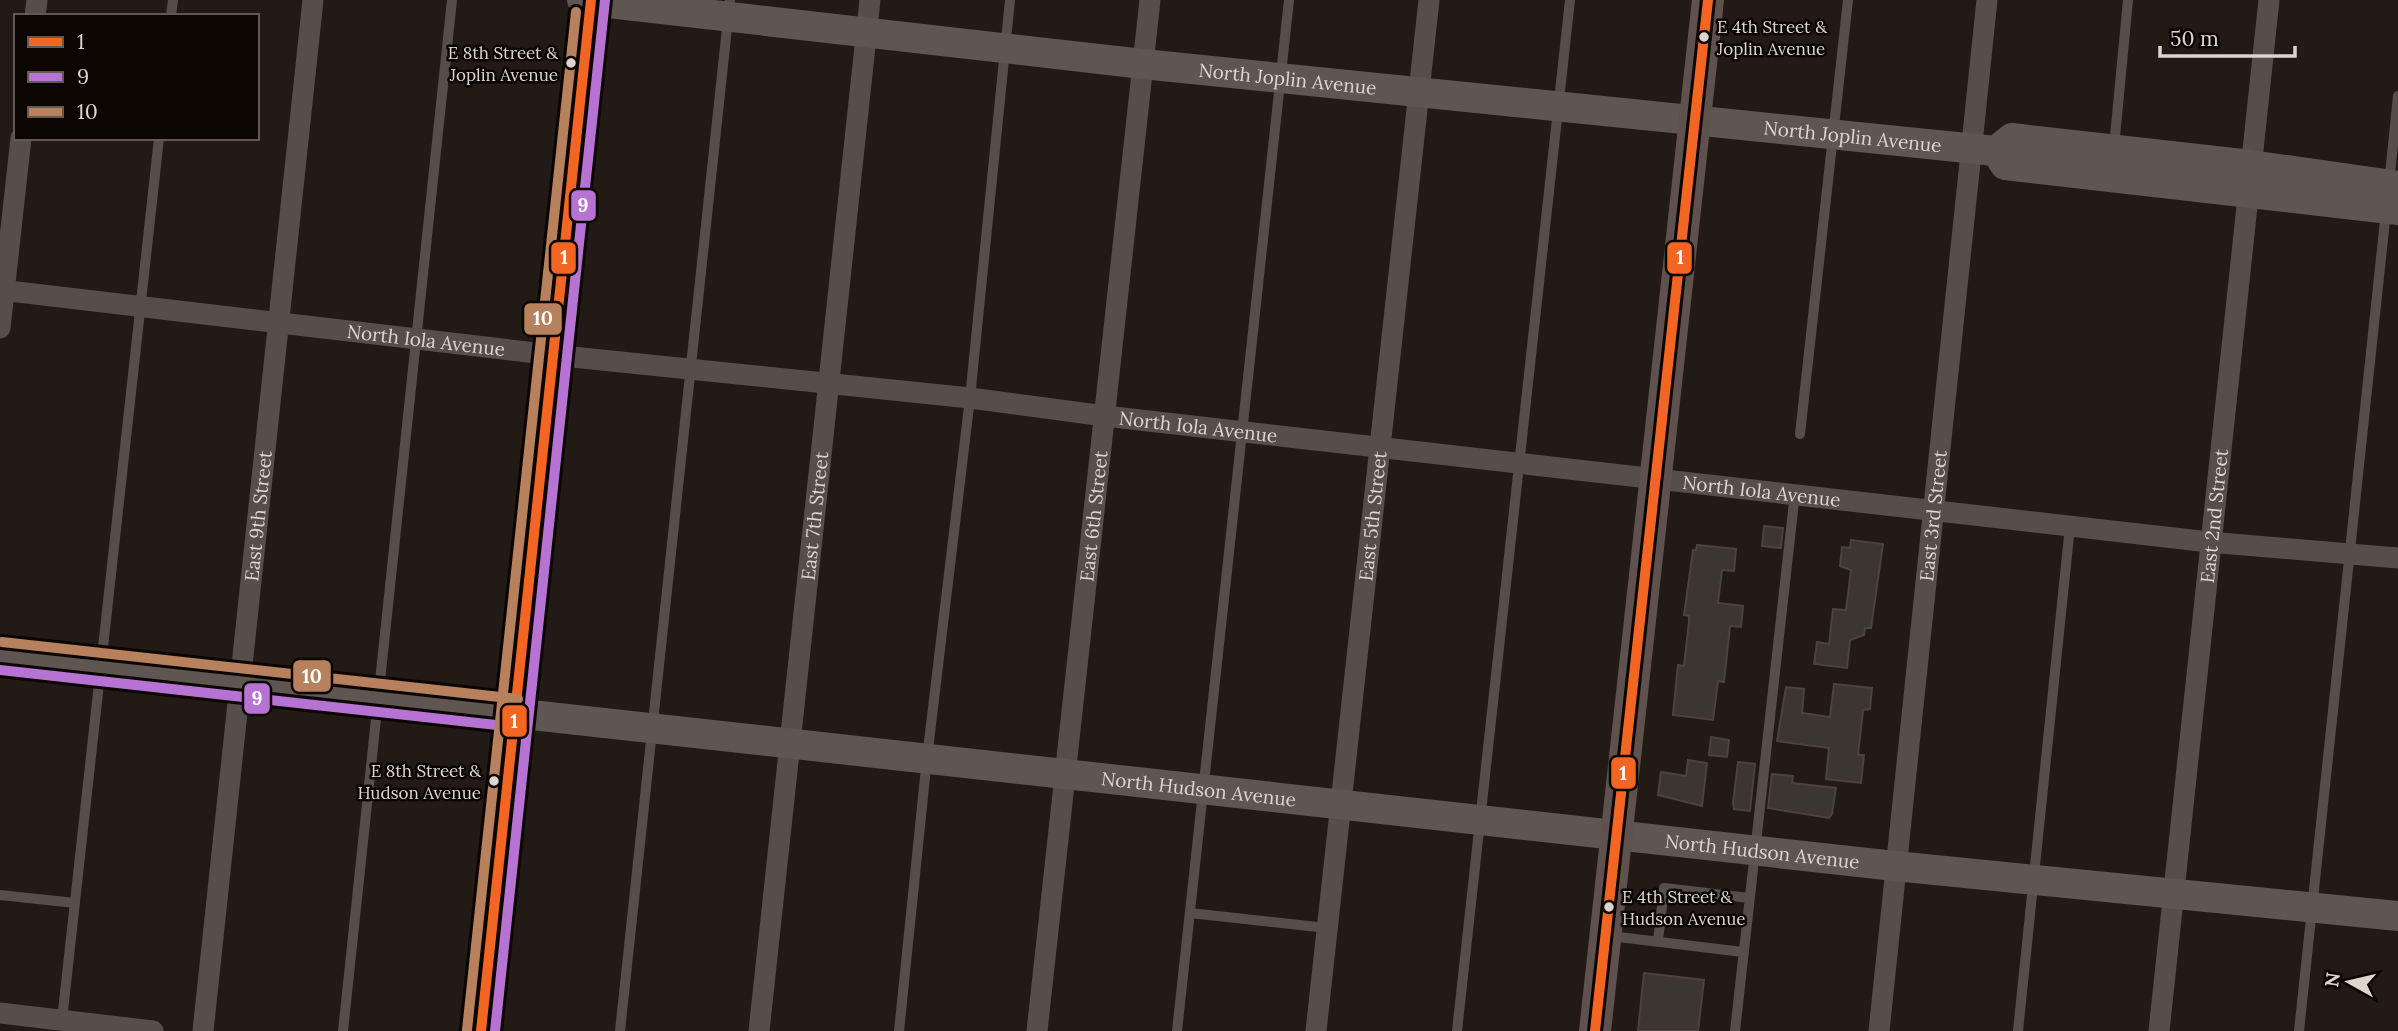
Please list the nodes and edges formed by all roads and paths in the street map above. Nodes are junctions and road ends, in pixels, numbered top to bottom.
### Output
1 (313, 0) edge
2 (452, 0) edge
3 (582, 0) edge
4 (591, 0) edge
5 (870, 0) edge
6 (1010, 0) edge
7 (1150, 0) edge
8 (1289, 0) edge
9 (1429, 0) edge
10 (1570, 0) edge
11 (1708, 0) edge
12 (1848, 0) edge
13 (1987, 0) edge
14 (2128, 0) edge
15 (2269, 0) edge
16 (730, 8) edge
17 (867, 30) junction
18 (1005, 48) junction
19 (1143, 64) junction
20 (1280, 78) junction
21 (1418, 92) junction
22 (2398, 96) edge
23 (1559, 104) junction
24 (1696, 119) junction
25 (1832, 133) junction
26 (21, 140) edge
27 (159, 140) edge
28 (1983, 150) junction
29 (2114, 150) junction
30 (2250, 179) junction
31 (2393, 197) edge
32 (2, 290) edge
33 (141, 306) junction
34 (276, 322) junction
35 (0, 328) edge
36 (416, 338) junction
37 (553, 355) junction
38 (689, 369) junction
39 (827, 385) junction
40 (970, 398) junction
41 (1105, 416) junction
42 (1243, 431) junction
43 (1800, 434) dead end
44 (1380, 446) junction
45 (1520, 461) junction
46 (1657, 477) junction
47 (1795, 494) junction
48 (1932, 510) junction
49 (2070, 526) junction
50 (2209, 542) junction
51 (2350, 554) junction
52 (2398, 558) edge
53 (0, 656) edge
54 (102, 667) junction
55 (241, 682) junction
56 (377, 697) junction
57 (516, 713) junction
58 (650, 727) junction
59 (789, 743) junction
60 (927, 758) junction
61 (1067, 773) junction
62 (1203, 787) junction
63 (1340, 803) junction
64 (1481, 818) junction
65 (1611, 833) junction
66 (1755, 850) junction
67 (1895, 866) junction
68 (2034, 879) junction
69 (2174, 891) junction
70 (0, 895) edge
71 (1749, 898) junction
72 (75, 903) junction
73 (2313, 906) junction
74 (1190, 913) junction
75 (2398, 916) edge
76 (1327, 928) junction
77 (1604, 935) junction
78 (1658, 941) junction
79 (1743, 952) junction
80 (0, 1013) edge
81 (62, 1020) junction
82 (153, 1031) edge
83 (203, 1031) edge
84 (342, 1031) edge
85 (481, 1031) edge
86 (620, 1031) edge
87 (759, 1031) edge
88 (900, 1031) edge
89 (1037, 1031) edge
90 (1177, 1031) edge
91 (1316, 1031) edge
92 (1457, 1031) edge
93 (1595, 1031) edge
94 (1735, 1031) edge
95 (1879, 1031) edge
96 (2018, 1031) edge
97 (2160, 1031) edge
98 (2300, 1031) edge

1 - 34 street, East 9th Street
2 - 36 lane
3 - 4 street, North Joplin Avenue
4 - 16 street, North Joplin Avenue
4 - 37 street
5 - 17 street, East 7th Street
6 - 18 lane
7 - 19 street, East 6th Street
8 - 20 lane
9 - 21 street, East 5th Street
10 - 23 lane
11 - 24 main road
12 - 25 lane
13 - 28 street, East 3rd Street
14 - 29 lane
15 - 30 street, East 2nd Street
16 - 17 street, North Joplin Avenue
16 - 38 lane
17 - 18 street, North Joplin Avenue
17 - 39 street, East 7th Street
18 - 19 street, North Joplin Avenue
18 - 40 lane
19 - 20 street, North Joplin Avenue
19 - 41 street, East 6th Street
20 - 21 street, North Joplin Avenue
20 - 42 lane
21 - 23 street, North Joplin Avenue
21 - 44 street, East 5th Street
22 - 31 lane
23 - 24 street, North Joplin Avenue
23 - 45 lane
24 - 25 street, North Joplin Avenue
24 - 46 main road
25 - 28 street, North Joplin Avenue
25 - 43 lane
26 - 32 street
27 - 33 lane
28 - 29 street, North Joplin Avenue
28 - 30 street, North Joplin Avenue
28 - 48 street, East 3rd Street
29 - 30 street, North Joplin Avenue
30 - 31 street, North Joplin Avenue
30 - 50 street, East 2nd Street
31 - 51 lane
32 - 33 street, North Iola Avenue
32 - 35 street
33 - 34 street, North Iola Avenue
33 - 54 lane
34 - 36 street, North Iola Avenue
34 - 55 street, East 9th Street
36 - 37 street, North Iola Avenue
36 - 56 lane
37 - 38 street, North Iola Avenue
37 - 57 street
38 - 39 street, North Iola Avenue
38 - 58 lane
39 - 40 street, North Iola Avenue
39 - 59 street, East 7th Street
40 - 41 street, North Iola Avenue
40 - 60 lane
41 - 42 street, North Iola Avenue
41 - 61 street, East 6th Street
42 - 44 street, North Iola Avenue
42 - 62 lane
44 - 45 street, North Iola Avenue
44 - 63 street, East 5th Street
45 - 46 street, North Iola Avenue
45 - 64 lane
46 - 47 street, North Iola Avenue
46 - 65 main road
47 - 48 street, North Iola Avenue
47 - 66 lane
48 - 49 street, North Iola Avenue
48 - 67 street, East 3rd Street
49 - 50 street, North Iola Avenue
49 - 68 lane
50 - 51 street, North Iola Avenue
50 - 69 street, East 2nd Street
51 - 52 street, North Iola Avenue
51 - 73 lane
53 - 54 street, North Hudson Avenue
54 - 55 street, North Hudson Avenue
54 - 72 lane
55 - 56 street, North Hudson Avenue
55 - 83 street, East 9th Street
56 - 57 street, North Hudson Avenue
56 - 84 lane
57 - 58 street, North Hudson Avenue
57 - 85 street
58 - 59 street, North Hudson Avenue
58 - 86 lane
59 - 60 street, North Hudson Avenue
59 - 87 street, East 7th Street
60 - 61 street, North Hudson Avenue
60 - 88 lane
61 - 62 street, North Hudson Avenue
61 - 89 street, East 6th Street
62 - 63 street, North Hudson Avenue
62 - 74 lane
63 - 64 street, North Hudson Avenue
63 - 76 street, East 5th Street
64 - 65 street, North Hudson Avenue
64 - 92 lane
65 - 66 street, North Hudson Avenue
65 - 77 main road
66 - 67 street, North Hudson Avenue
66 - 71 lane
67 - 68 street, North Hudson Avenue
67 - 95 street, East 3rd Street
68 - 69 street, North Hudson Avenue
68 - 96 lane
69 - 73 street, North Hudson Avenue
69 - 97 street, East 2nd Street
70 - 72 lane
71 - 78 lane
71 - 79 lane
72 - 81 lane
73 - 75 street, North Hudson Avenue
73 - 98 lane
74 - 76 lane
74 - 90 lane
76 - 91 street, East 5th Street
77 - 78 lane
77 - 93 main road
78 - 79 lane
79 - 94 lane
80 - 81 street
81 - 82 street

